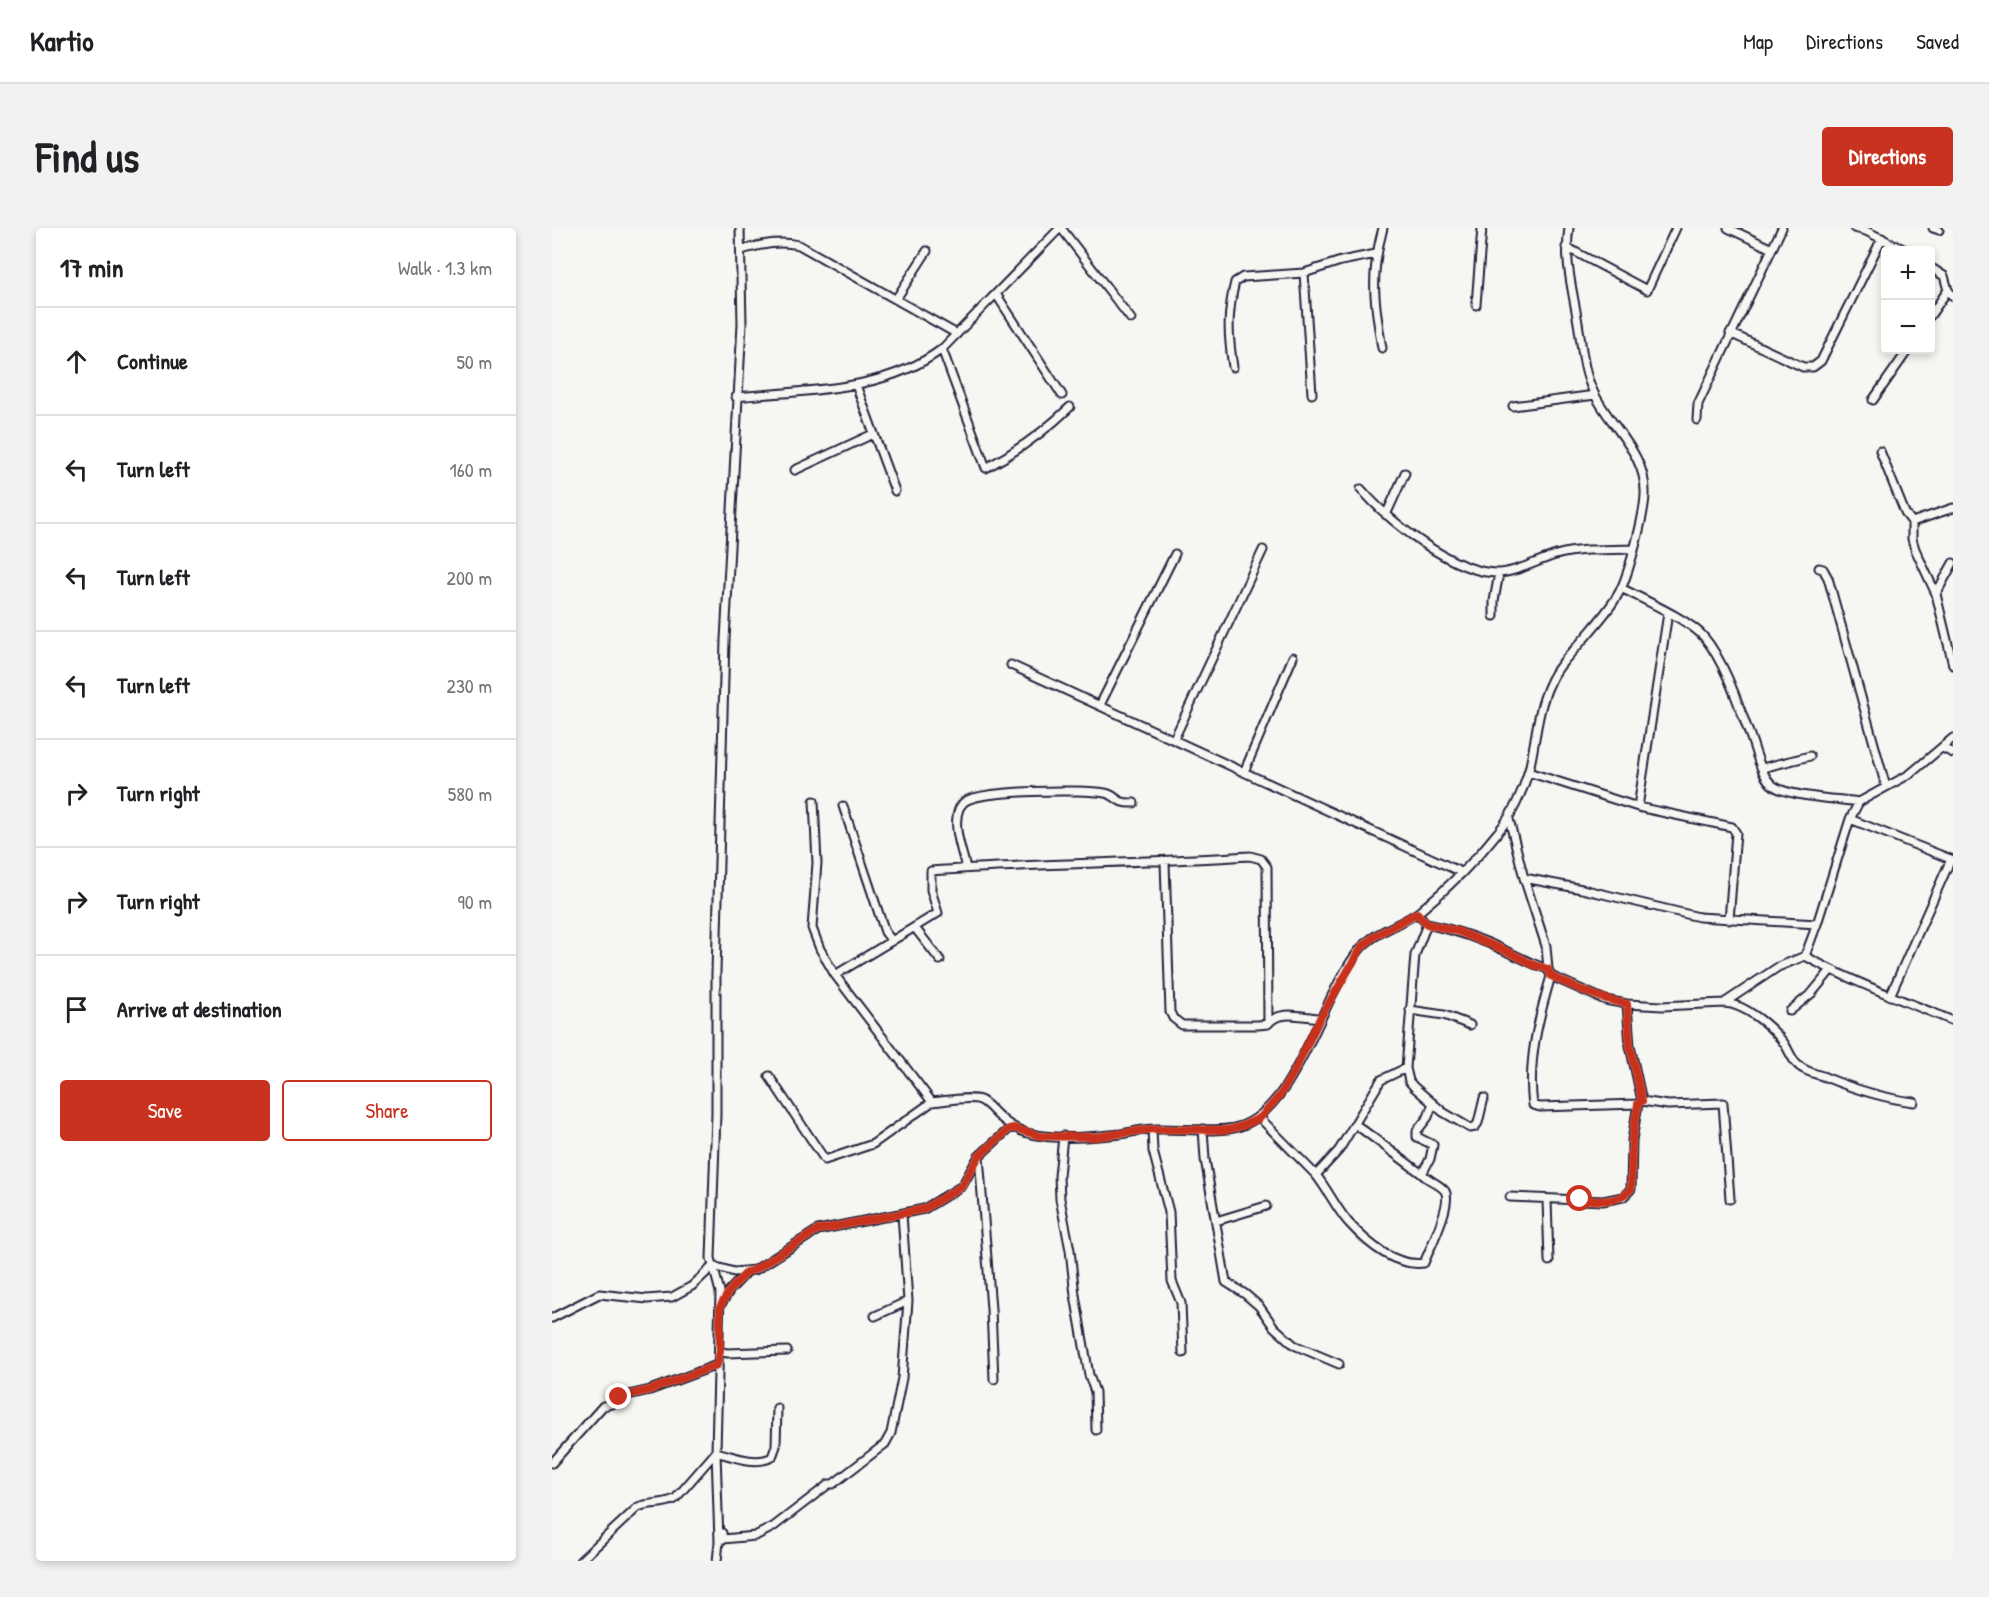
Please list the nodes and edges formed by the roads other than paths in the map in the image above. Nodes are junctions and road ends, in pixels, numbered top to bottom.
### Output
1 (740, 228) edge
2 (1060, 228) edge
3 (1383, 228) edge
4 (1482, 228) edge
5 (1569, 228) edge
6 (1676, 228) edge
7 (1728, 228) edge
8 (1782, 228) edge
9 (1854, 228) edge
10 (1867, 230) edge
11 (1882, 238) junction
12 (1897, 246) edge
13 (1566, 247) junction
14 (1772, 249) junction
15 (741, 250) junction
16 (927, 251) dead end
17 (1376, 254) junction
18 (1935, 270) edge
19 (1304, 273) junction
20 (1951, 293) edge
21 (996, 294) junction
22 (896, 299) junction
23 (1476, 305) dead end
24 (1935, 311) edge
25 (1131, 319) dead end
26 (1730, 333) junction
27 (957, 334) junction
28 (1382, 348) dead end
29 (942, 349) junction
30 (1905, 354) edge
31 (1233, 367) dead end
32 (856, 385) junction
33 (1312, 394) dead end
34 (1062, 395) dead end
35 (1595, 395) junction
36 (736, 397) junction
37 (1874, 400) dead end
38 (1513, 406) dead end
39 (1070, 407) dead end
40 (1697, 420) dead end
41 (873, 434) junction
42 (1880, 451) dead end
43 (795, 470) dead end
44 (1406, 473) dead end
45 (1361, 489) dead end
46 (895, 491) dead end
47 (1953, 508) edge
48 (1386, 515) junction
49 (1912, 522) junction
50 (1634, 549) junction
51 (1263, 550) dead end
52 (1175, 554) dead end
53 (1953, 563) edge
54 (1819, 568) dead end
55 (1499, 573) junction
56 (1621, 588) junction
57 (1936, 594) junction
58 (1668, 613) junction
59 (1494, 616) dead end
60 (1293, 657) dead end
61 (1011, 665) dead end
62 (1953, 665) edge
63 (1100, 705) junction
64 (1953, 738) edge
65 (1174, 739) junction
66 (1942, 748) junction
67 (1953, 753) edge
68 (1810, 756) dead end
69 (1762, 768) junction
70 (1244, 772) junction
71 (1528, 772) junction
72 (1886, 787) junction
73 (814, 801) dead end
74 (1859, 802) junction
75 (1134, 803) dead end
76 (843, 806) dead end
77 (1638, 807) junction
78 (1509, 819) junction
79 (1850, 819) junction
80 (1952, 859) edge
81 (1166, 862) junction
82 (966, 868) junction
83 (1461, 872) junction
84 (1524, 879) junction
85 (1417, 913) junction
86 (1729, 920) junction
87 (1427, 924) junction
88 (1817, 924) junction
89 (915, 928) junction
90 (892, 941) junction
91 (1804, 956) junction
92 (940, 960) dead end
93 (1548, 969) junction
94 (1832, 970) junction
95 (835, 975) junction
96 (1551, 976) junction
97 (1890, 996) junction
98 (1724, 1003) junction
99 (1627, 1004) junction
100 (1410, 1010) junction
101 (1790, 1011) dead end
102 (1320, 1018) junction
103 (1953, 1021) edge
104 (1268, 1024) junction
105 (1470, 1025) dead end
106 (1406, 1068) junction
107 (769, 1076) dead end
108 (1484, 1098) dead end
109 (932, 1102) junction
110 (1640, 1102) junction
111 (1914, 1102) dead end
112 (1433, 1103) junction
113 (1260, 1118) junction
114 (1355, 1124) junction
115 (1014, 1128) junction
116 (1152, 1129) junction
117 (1203, 1129) junction
118 (1063, 1136) junction
119 (979, 1156) junction
120 (1422, 1174) junction
121 (1316, 1175) junction
122 (1510, 1197) dead end
123 (1730, 1199) dead end
124 (1547, 1200) junction
125 (1266, 1206) dead end
126 (902, 1214) junction
127 (1216, 1221) junction
128 (1549, 1261) dead end
129 (713, 1266) junction
130 (747, 1272) junction
131 (908, 1301) junction
132 (720, 1307) junction
133 (874, 1316) dead end
134 (552, 1318) edge
135 (720, 1351) junction
136 (787, 1351) dead end
137 (1182, 1353) dead end
138 (1339, 1364) dead end
139 (717, 1365) junction
140 (993, 1379) dead end
141 (777, 1408) dead end
142 (1096, 1430) dead end
143 (716, 1452) junction
144 (552, 1463) edge
145 (718, 1515) junction
146 (580, 1561) edge
147 (717, 1561) edge

1 - 15 street
2 - 21 street
2 - 25 street
3 - 17 street
4 - 23 street
5 - 13 street
6 - 13 street
7 - 14 street
8 - 14 street
9 - 10 street
10 - 11 street
11 - 12 street
11 - 26 street
13 - 35 street
14 - 26 street
15 - 22 street
15 - 36 street
16 - 22 street
17 - 19 street
17 - 28 street
18 - 20 street
19 - 31 street
19 - 33 street
20 - 24 street
21 - 27 street
21 - 34 street
22 - 27 street
26 - 40 street
27 - 29 street
29 - 32 street
29 - 39 street
30 - 37 street
32 - 36 street
32 - 41 street
35 - 38 street
35 - 50 street
36 - 129 street
41 - 43 street
41 - 46 street
42 - 49 street
44 - 48 street
45 - 48 street
47 - 49 street
48 - 55 street
49 - 57 street
50 - 55 street
50 - 56 street
51 - 65 street
52 - 63 street
53 - 57 street
54 - 72 street
55 - 59 street
56 - 58 street
56 - 71 street
57 - 62 street
58 - 69 street
58 - 77 street
60 - 70 street
61 - 63 street
63 - 65 street
64 - 66 street
65 - 70 street
66 - 67 street
66 - 72 street
68 - 69 street
69 - 74 street
70 - 83 street
71 - 77 street
71 - 78 street
72 - 74 street
73 - 95 street
74 - 79 street
75 - 82 street
76 - 90 street
77 - 86 street
78 - 83 street
78 - 84 street
79 - 80 street
79 - 88 street
80 - 97 street
81 - 82 street
81 - 104 street
81 - 104 street
82 - 89 street
83 - 85 street
84 - 86 street
84 - 93 street
85 - 87 street
85 - 102 street
86 - 88 street
87 - 93 street
87 - 100 street
88 - 91 street
89 - 90 street
89 - 92 street
90 - 95 street
91 - 94 street
91 - 98 street
93 - 96 street
94 - 97 street
94 - 101 street
95 - 109 street
96 - 99 street
96 - 110 street
97 - 103 street
98 - 99 street
98 - 111 street
99 - 110 street
100 - 105 street
100 - 106 street
102 - 104 street
102 - 113 street
106 - 112 street
106 - 114 street
107 - 109 street
108 - 112 street
109 - 115 street
110 - 123 street
110 - 124 street
112 - 120 street
113 - 117 street
113 - 121 street
114 - 120 street
114 - 121 street
115 - 118 street
115 - 119 street
116 - 117 street
116 - 118 street
116 - 137 street
117 - 127 street
118 - 142 street
119 - 126 street
119 - 140 street
120 - 121 street
122 - 124 street
124 - 128 street
125 - 127 street
126 - 130 street
126 - 131 street
127 - 138 street
129 - 130 street
129 - 132 street
129 - 134 street
130 - 132 street
131 - 133 street
131 - 145 street
132 - 135 street
135 - 136 street
135 - 139 street
139 - 143 street
139 - 144 street
141 - 143 street
143 - 145 street
143 - 146 street
145 - 147 street

